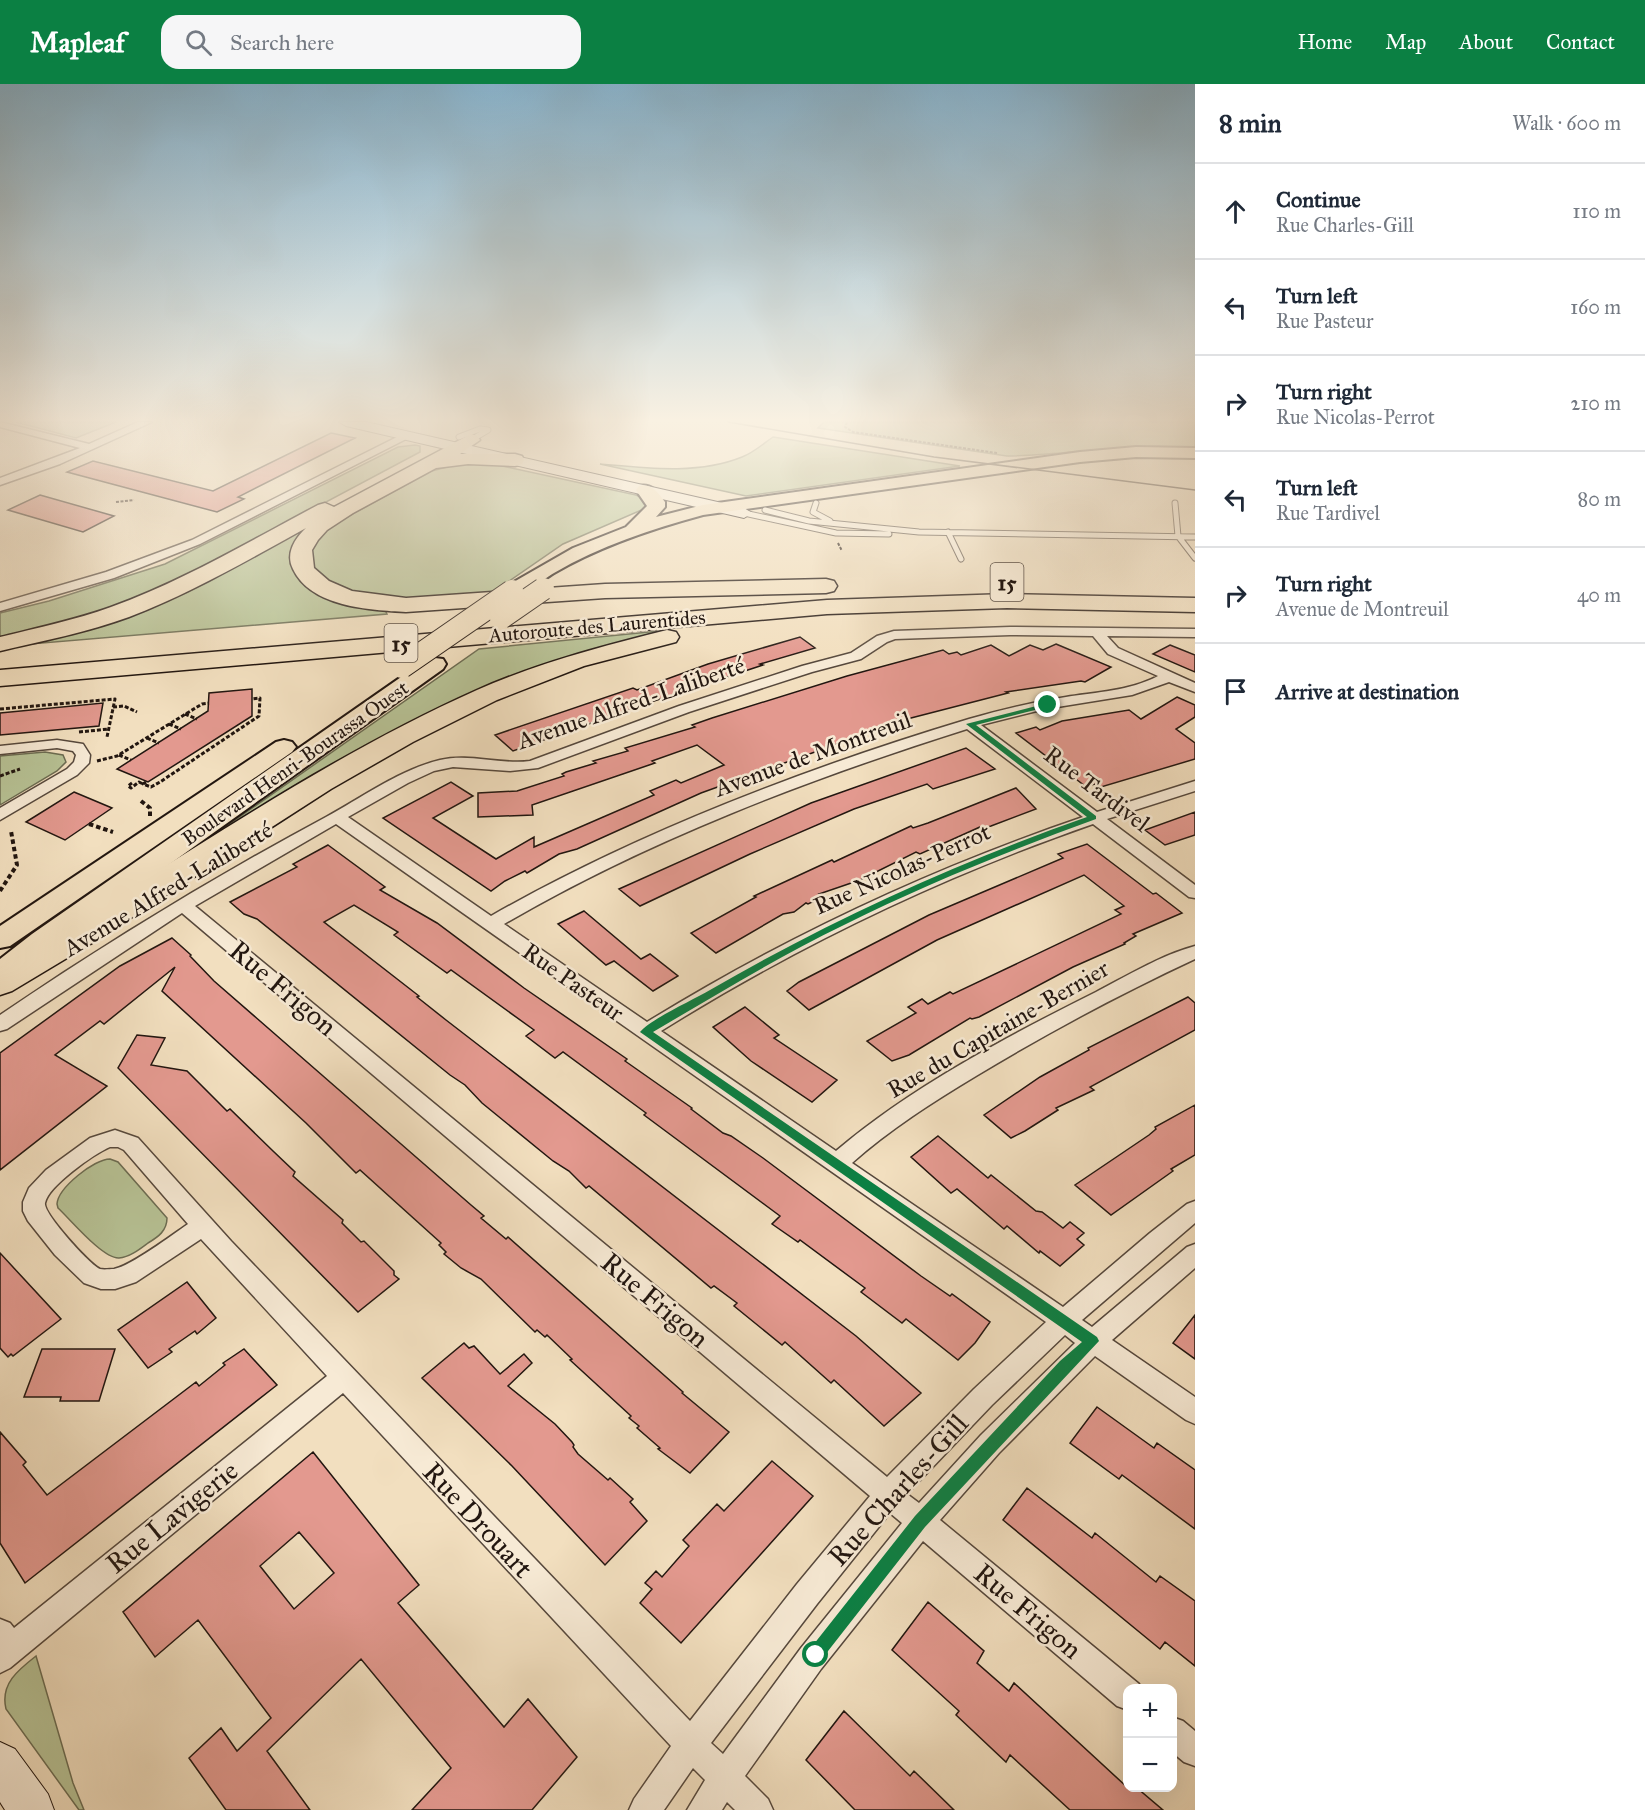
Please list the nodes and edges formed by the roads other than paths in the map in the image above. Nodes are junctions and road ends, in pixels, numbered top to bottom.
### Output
1 (275, 503) edge
2 (341, 503) edge
3 (360, 503) edge
4 (656, 503) edge
5 (700, 503) edge
6 (730, 503) edge
7 (780, 503) edge
8 (816, 503) junction
9 (819, 503) edge
10 (1175, 503) dead end
11 (719, 507) junction
12 (744, 508) junction
13 (765, 510) junction
14 (843, 526) junction
15 (633, 530) junction
16 (919, 532) junction
17 (948, 532) junction
18 (1178, 536) junction
19 (1195, 537) edge
20 (1195, 558) edge
21 (961, 559) dead end
22 (867, 585) junction
23 (1195, 586) edge
24 (1195, 604) edge
25 (0, 606) edge
26 (801, 609) junction
27 (1096, 631) junction
28 (1195, 633) edge
29 (0, 644) edge
30 (0, 656) edge
31 (1168, 677) junction
32 (0, 678) edge
33 (1195, 688) edge
34 (970, 724) junction
35 (0, 750) edge
36 (1195, 786) edge
37 (0, 815) edge
38 (337, 817) junction
39 (1093, 817) junction
40 (1195, 893) edge
41 (183, 905) junction
42 (490, 924) junction
43 (0, 939) edge
44 (1195, 952) edge
45 (0, 974) edge
46 (0, 983) edge
47 (0, 1024) edge
48 (645, 1032) junction
49 (836, 1164) junction
50 (1195, 1210) edge
51 (203, 1226) junction
52 (1195, 1254) edge
53 (1063, 1322) junction
54 (1092, 1341) junction
55 (344, 1377) junction
56 (1195, 1412) edge
57 (889, 1496) junction
58 (920, 1521) junction
59 (4, 1647) edge
60 (1123, 1691) edge
61 (1177, 1735) edge
62 (692, 1745) junction
63 (1195, 1751) edge
64 (0, 1764) edge
65 (725, 1778) junction
66 (32, 1810) edge
67 (645, 1810) edge
68 (703, 1810) edge
69 (758, 1810) edge

1 - 25 street
2 - 29 highway
3 - 22 highway
4 - 15 main road
5 - 11 street
6 - 12 street
7 - 12 main road, Boulevard Henri-Bourassa Ouest
8 - 9 main road, Boulevard Henri-Bourassa Ouest
8 - 13 main road, Boulevard Henri-Bourassa Ouest
8 - 14 lane
10 - 18 lane
11 - 12 main road, Boulevard Henri-Bourassa Ouest
11 - 15 main road, Boulevard Henri-Bourassa Ouest
12 - 13 main road, Boulevard Henri-Bourassa Ouest
12 - 16 lane
12 - 45 main road, Boulevard Henri-Bourassa Ouest, bridge
13 - 14 lane
14 - 16 lane
15 - 43 main road, Boulevard Henri-Bourassa Ouest, bridge
16 - 17 lane
17 - 18 lane
17 - 21 lane
18 - 19 lane
18 - 20 lane
22 - 23 highway, Autoroute des Laurentides / 15
22 - 30 highway, Autoroute des Laurentides / 15
24 - 26 highway, Autoroute des Laurentides / 15
26 - 32 highway, Autoroute des Laurentides / 15
26 - 46 highway
27 - 28 street, Avenue Alfred-Laliberté
27 - 31 street
27 - 38 street, Avenue Alfred-Laliberté
31 - 33 street
31 - 34 street, Avenue de Montreuil
34 - 39 street, Rue Tardivel
34 - 42 street, Avenue de Montreuil
35 - 37 street
36 - 39 street, Rue Nicolas-Perrot
38 - 41 street, Avenue Alfred-Laliberté
38 - 42 street, Rue Pasteur
39 - 40 street, Rue Tardivel
39 - 48 street, Rue Nicolas-Perrot
41 - 47 street, Avenue Alfred-Laliberté
41 - 57 street, Rue Frigon
42 - 48 street, Rue Pasteur
44 - 49 street, Rue du Capitaine-Bernier
48 - 49 street, Rue Pasteur
49 - 53 street, Rue Pasteur
50 - 53 street, Rue Charles-Gill
51 - 51 street, Rue Drouart
51 - 55 street, Rue Drouart
52 - 54 street, Rue Charles-Gill
53 - 54 street, Rue Pasteur
53 - 57 street, Rue Charles-Gill
54 - 56 street, Rue Pasteur
54 - 58 street, Rue Charles-Gill
55 - 59 street, Rue Lavigerie
55 - 62 street, Rue Drouart
57 - 58 street, Rue Frigon
57 - 62 street, Rue Charles-Gill
58 - 60 street, Rue Frigon
58 - 65 street, Rue Charles-Gill
61 - 63 street
62 - 65 street, Rue Drouart
62 - 67 street, Rue Charles-Gill
64 - 66 street
65 - 68 street, Rue Charles-Gill
65 - 69 street, Rue Drouart

